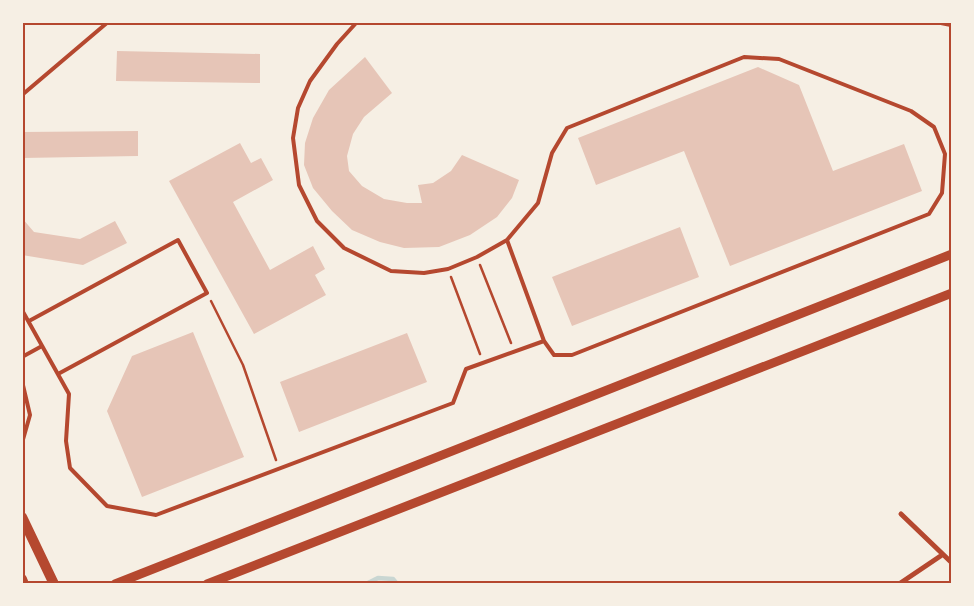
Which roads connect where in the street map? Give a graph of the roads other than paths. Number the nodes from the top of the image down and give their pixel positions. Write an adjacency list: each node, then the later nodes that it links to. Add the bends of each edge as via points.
1 (108, 22): 3 (lane)
2 (357, 22): 4 (lane, via 310,81 298,108 293,138 299,184 317,221 344,248 391,271 424,273 448,268 477,257)
3 (22, 95)
4 (506, 240): 9 (lane); 9 (lane, via 538,203 552,153 566,128 744,57 779,59 911,111 934,127 945,154 942,193 929,214 572,355 554,355)
5 (952, 254): 22 (street)
6 (952, 293): 23 (street)
7 (22, 310): 8 (lane)
8 (29, 321): 10 (lane); 12 (lane, via 178,240 207,293)
9 (544, 341): 12 (lane, via 466,369 453,403 156,515 108,506 70,468 66,441 69,394)
10 (42, 346): 11 (lane); 12 (lane)
11 (22, 356)
12 (58, 374)
13 (22, 381): 14 (lane, via 30,415)
14 (22, 442)
15 (901, 514): 17 (street)
16 (22, 517): 21 (main road)
17 (942, 555): 18 (street); 24 (street)
18 (952, 563)
19 (22, 579): 20 (main road)
20 (24, 584)
21 (54, 584)
22 (116, 584)
23 (207, 584)
24 (899, 584)

